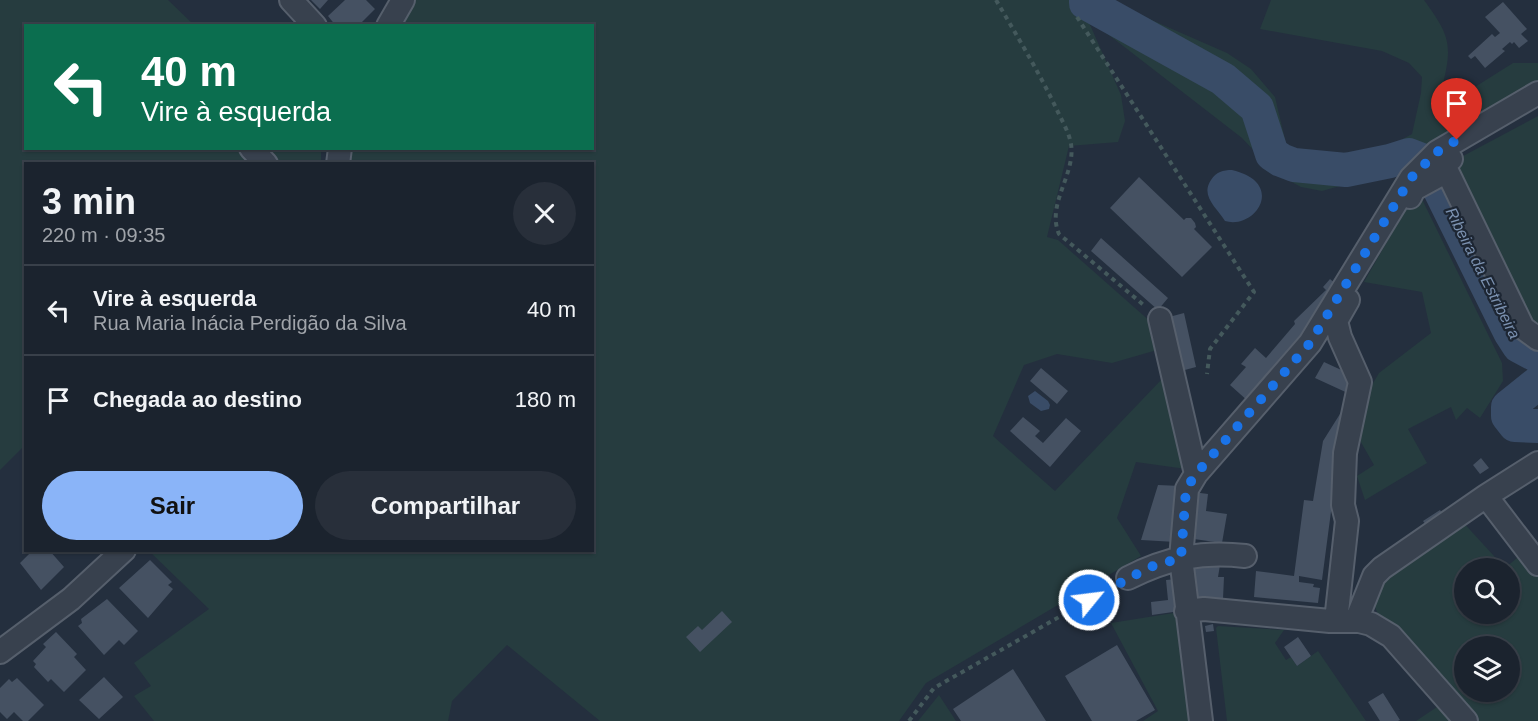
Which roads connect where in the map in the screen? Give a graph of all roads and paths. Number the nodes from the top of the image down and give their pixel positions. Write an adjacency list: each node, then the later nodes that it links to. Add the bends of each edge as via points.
1 (291, 0): 5 (street)
2 (403, 0): 6 (street)
3 (996, 0): 12 (path, via 1046,85 1069,135 1071,157 1055,215 1059,234)
4 (1077, 17): 14 (path, via 1254,292 1210,349)
5 (313, 24)
6 (389, 24)
7 (1538, 93): 16 (street, via 1437,152 1411,178 1310,343)
8 (1538, 111): 11 (street, via 1445,162)
9 (253, 150): 10 (street)
10 (264, 162)
11 (1447, 171): 13 (street, via 1523,328); 24 (street, via 1414,189 1336,321 1360,382 1345,453)
12 (1160, 319): 16 (street)
13 (1538, 339)
14 (1207, 374)
15 (1538, 463): 17 (street)
16 (1196, 474): 20 (street, via 1186,489)
17 (1486, 496): 21 (street); 24 (street, via 1382,568)
18 (122, 552): 25 (street, via 71,599)
19 (1245, 556): 20 (street, via 1221,553)
20 (1181, 558): 22 (street); 23 (street)
21 (1538, 564)
22 (1128, 578): 26 (path, via 952,676 934,688)
23 (1186, 611): 24 (street, via 1204,609); 27 (street)
24 (1346, 621): 28 (street, via 1371,624 1390,636)
25 (0, 652)
26 (909, 721)
27 (1201, 721)
28 (1466, 721)

